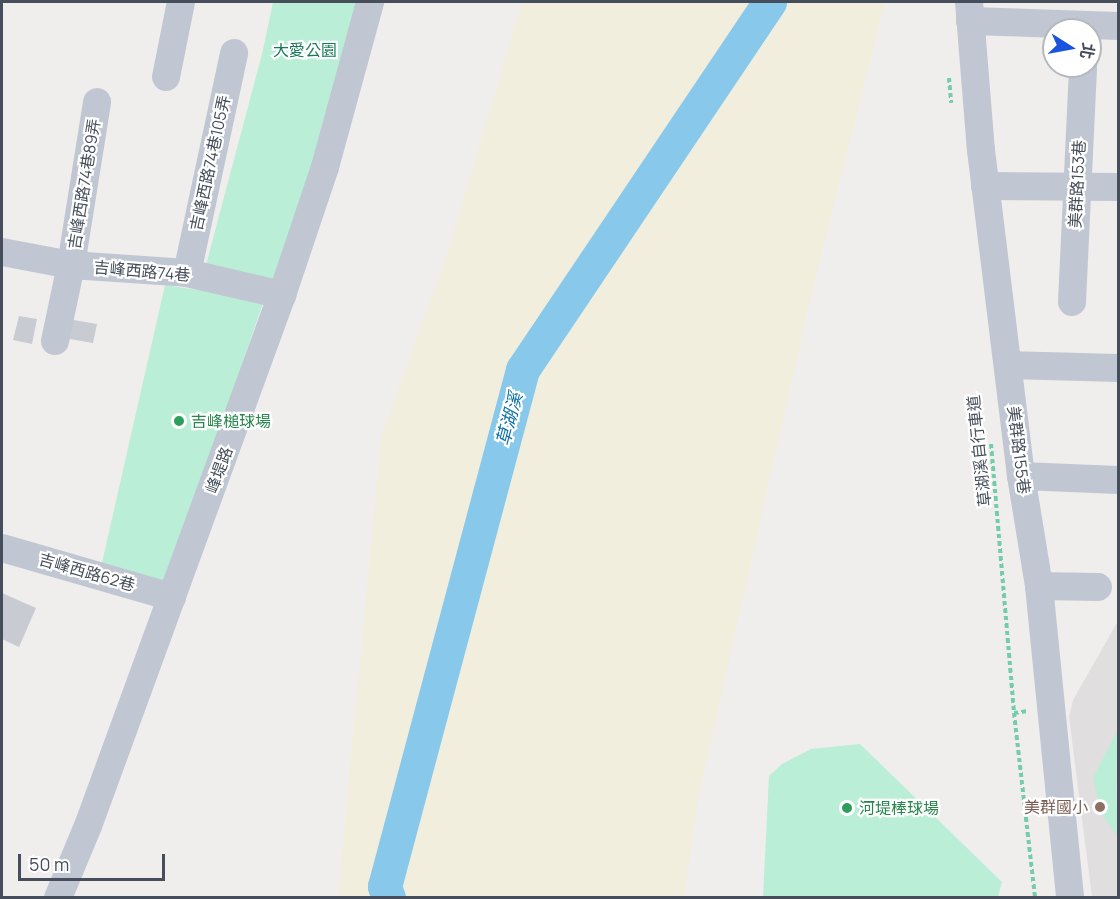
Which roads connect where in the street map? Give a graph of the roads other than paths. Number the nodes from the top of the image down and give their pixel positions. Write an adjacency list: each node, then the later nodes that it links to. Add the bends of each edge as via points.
1 (181, 2): 8 (street)
2 (370, 2): 17 (street, 峰堤路, via 325,166)
3 (969, 11): 4 (street); 11 (street, 美群路155巷)
4 (1070, 18)
5 (1102, 22): 6 (street)
6 (1119, 26)
7 (234, 53): 16 (street, 吉峰西路74巷105弄)
8 (166, 77)
9 (1082, 78): 12 (street, 美群路153巷)
10 (98, 102): 15 (street, 吉峰西路74巷89弄)
11 (985, 186): 12 (street); 20 (street, 美群路155巷)
12 (1077, 186): 13 (street); 18 (street, 美群路153巷)
13 (1119, 187)
14 (2, 252): 15 (street, 吉峰西路74巷)
15 (71, 265): 16 (street, 吉峰西路74巷); 19 (street, 吉峰西路74巷89弄)
16 (187, 273): 17 (street, 吉峰西路74巷)
17 (282, 295): 27 (street, 峰堤路)
18 (1072, 302)
19 (55, 340)
20 (1008, 366): 21 (street); 22 (street, 美群路155巷)
21 (1119, 368)
22 (1022, 476): 23 (street); 25 (street, 美群路155巷)
23 (1119, 480)
24 (2, 548): 27 (street, 吉峰西路62巷)
25 (1038, 586): 26 (street); 29 (street, 美群路155巷)
26 (1098, 587)
27 (172, 597): 28 (street, 峰堤路)
28 (58, 897)
29 (1070, 897)

